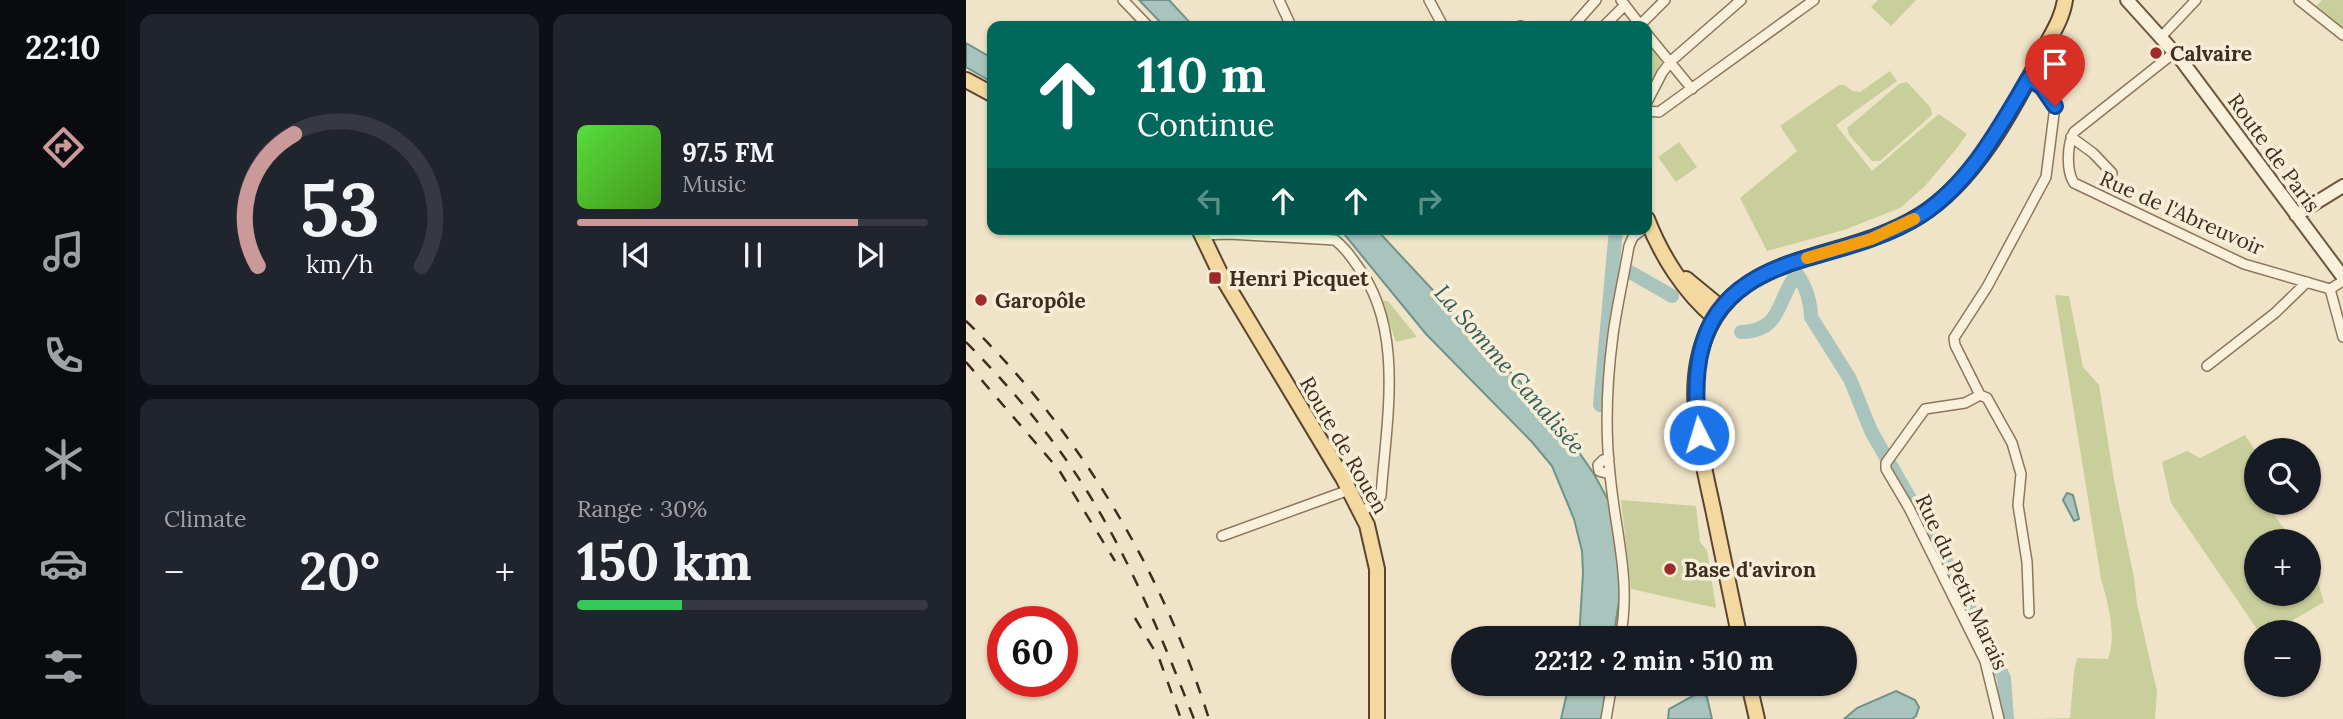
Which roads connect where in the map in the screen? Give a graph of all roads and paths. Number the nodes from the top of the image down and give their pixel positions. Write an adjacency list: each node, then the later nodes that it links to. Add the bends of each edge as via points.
1 (1123, 0): 14 (street)
2 (1279, 0): 15 (street)
3 (1429, 0): 16 (street)
4 (1596, 0): 17 (street)
5 (1665, 0): 20 (street)
6 (1741, 0): 26 (street)
7 (1814, 0): 29 (street)
8 (2059, 0): 24 (main road)
9 (2065, 0): 24 (main road)
10 (2127, 0): 22 (main road, Route de Paris)
11 (2196, 0): 22 (street)
12 (2299, 0): 21 (street)
13 (1623, 3): 18 (street); 19 (street)
14 (1143, 21)
15 (1289, 21)
16 (1440, 21)
17 (1577, 21)
18 (1608, 21)
19 (1636, 21)
20 (1645, 21)
21 (2343, 35)
22 (2161, 37): 25 (main road, Route de Paris)
23 (1652, 40): 26 (street)
24 (2044, 49): 27 (main road)
25 (2175, 52): 33 (street); 36 (main road, Route de Paris)
26 (1671, 61): 29 (street); 31 (street)
27 (2029, 78): 44 (main road, via 1969,171 1942,200 1871,239 1773,269); 50 (street, via 2055,106 2046,177 1954,338)
28 (966, 79): 30 (main road)
29 (1692, 89): 32 (street)
30 (987, 91)
31 (1652, 92)
32 (1652, 111)
33 (2071, 137): 34 (street); 43 (street, Rue de l'Abreuvoir, via 2074,183 2244,264)
34 (2112, 173)
35 (2343, 186): 36 (main road)
36 (2296, 215): 42 (main road, Route de Paris)
37 (1204, 235): 51 (main road, Route de Rouen, via 1210,253)
38 (1265, 235): 52 (street, via 1327,238 1342,245 1372,287 1388,342 1388,393 1381,496)
39 (1635, 235): 55 (street, via 1629,246 1614,326 1608,415 1609,474 1624,566)
40 (1652, 235): 41 (main road)
41 (1675, 271): 46 (main road); 47 (main road, via 1691,295)
42 (2343, 279): 45 (street)
43 (2307, 282): 45 (street, Rue de l'Abreuvoir); 49 (street)
44 (1739, 289): 46 (main road); 47 (main road)
45 (2330, 289): 48 (street)
46 (1701, 290): 47 (main road)
47 (1717, 312): 56 (main road, via 1698,361 1696,411)
48 (2343, 337)
49 (2207, 366)
50 (1980, 395): 54 (street, via 1987,398 2012,443 2021,474 2018,505); 62 (street, Rue du Petit Marais, via 1965,404 1925,410 1886,469 1985,661)
51 (1349, 490): 52 (main road, Route de Rouen); 53 (street)
52 (1361, 512): 59 (main road, Route de Rouen, via 1377,562)
53 (1222, 536)
54 (2029, 613)
55 (1621, 626)
56 (1737, 626)
57 (1610, 696): 60 (street)
58 (1752, 696): 61 (main road)
59 (1377, 719)
60 (1606, 719)
61 (1757, 719)
62 (1999, 719)

